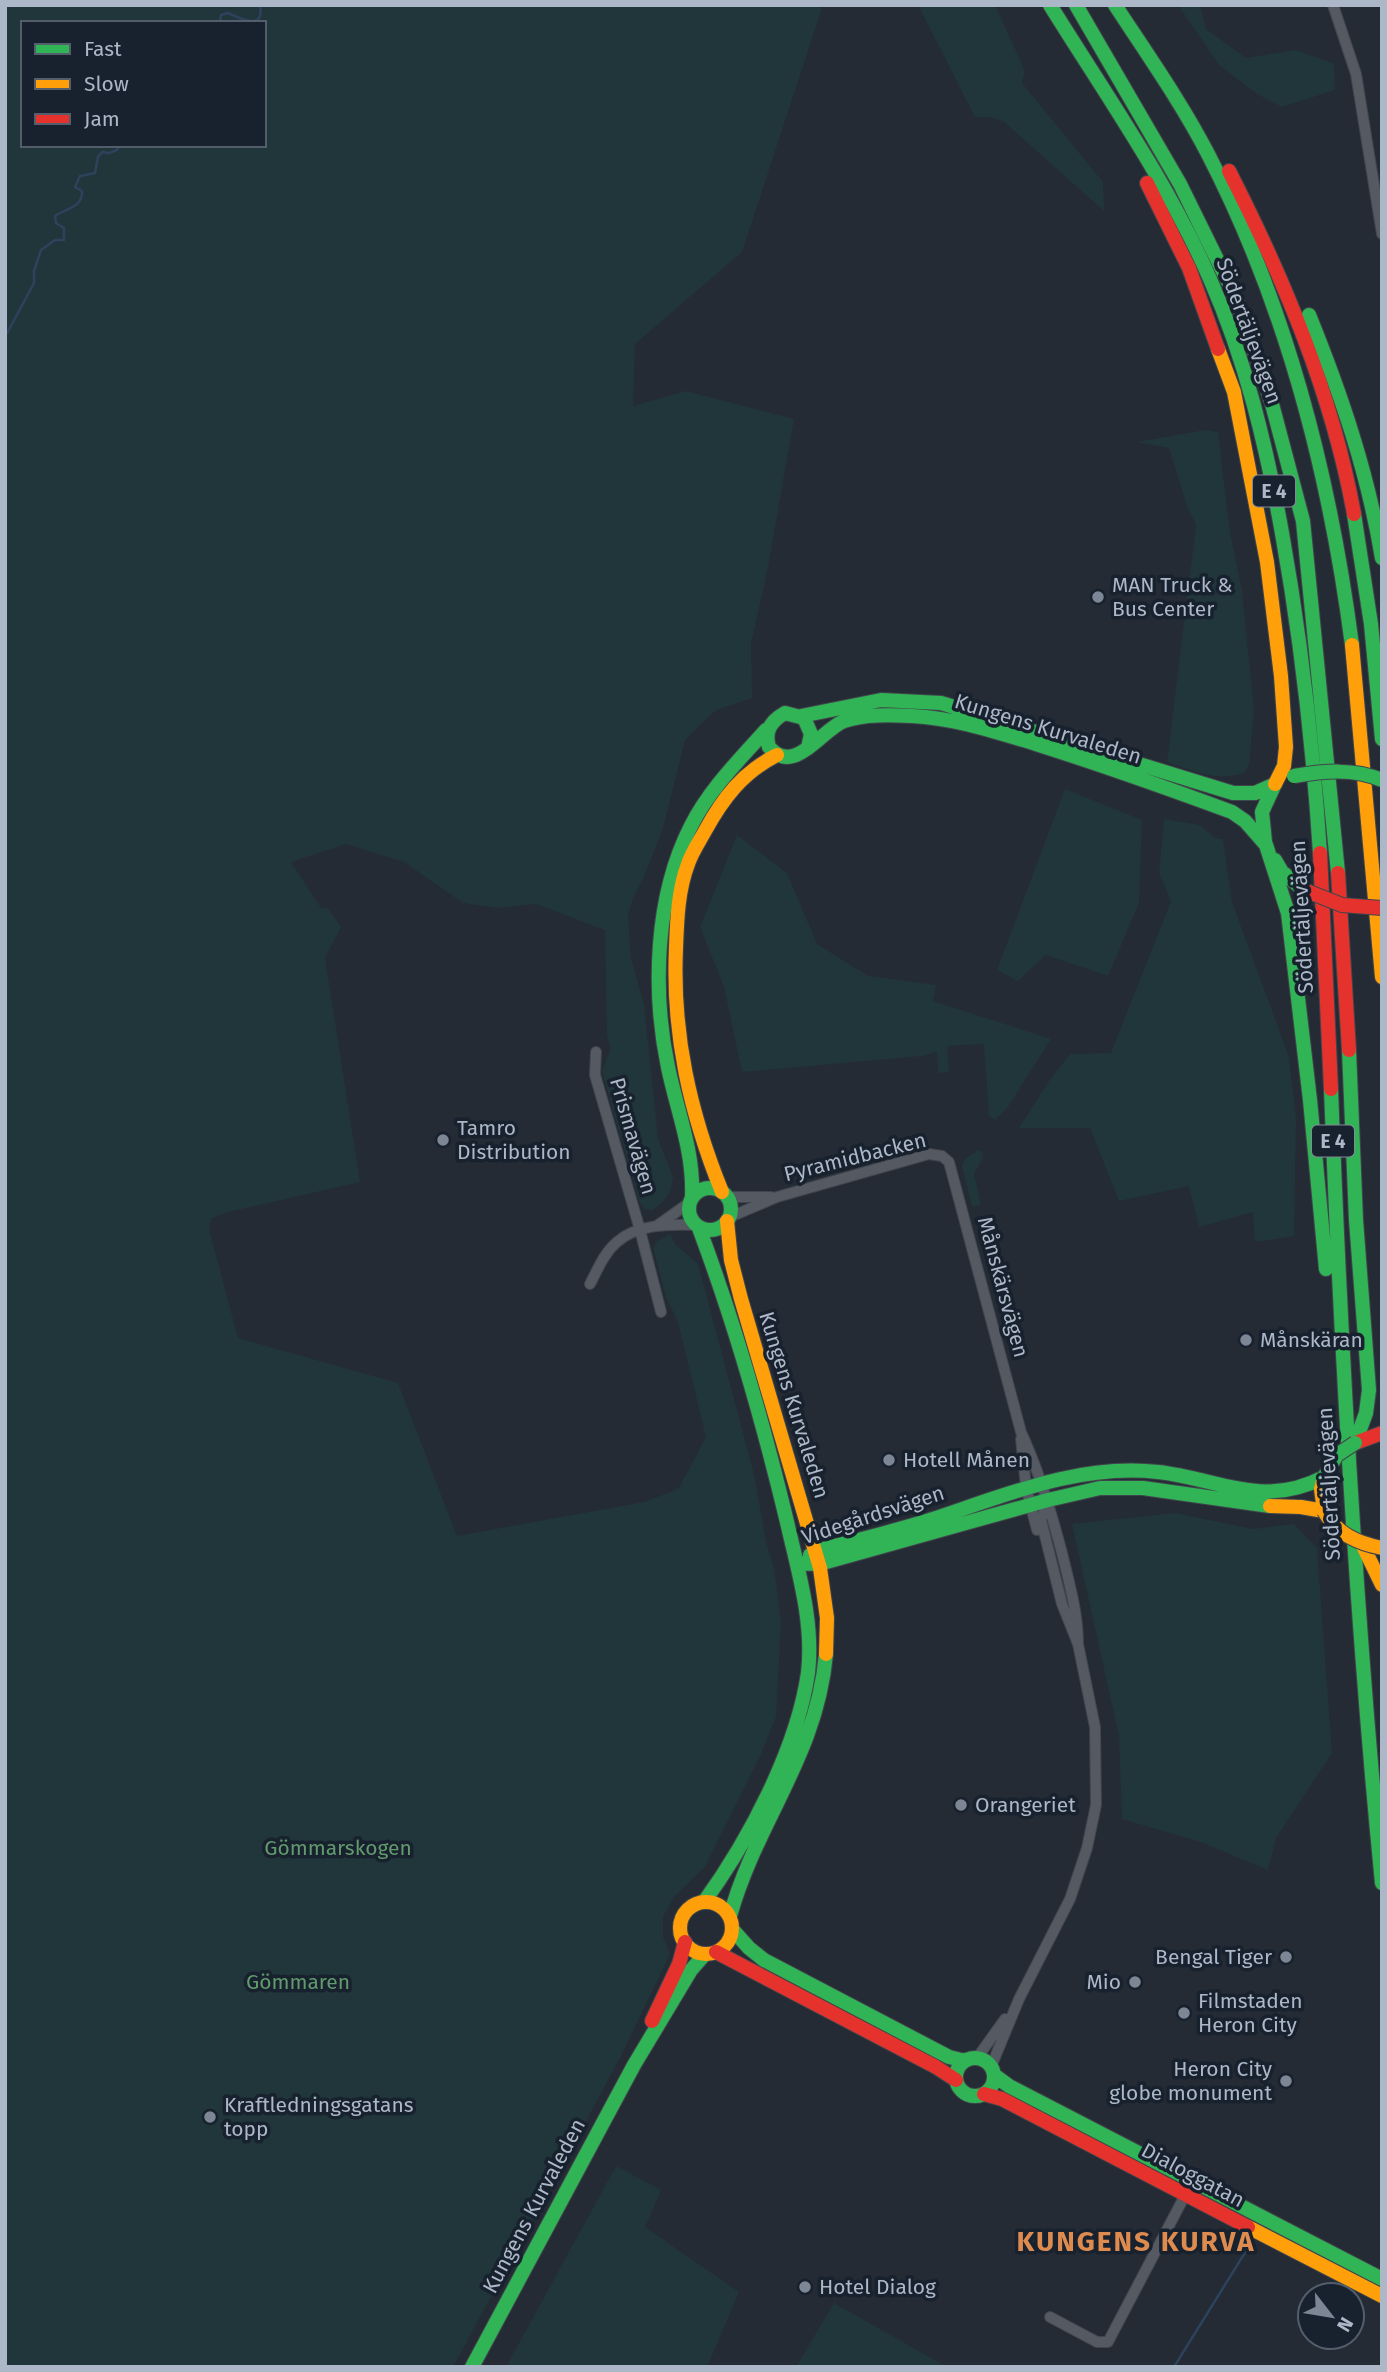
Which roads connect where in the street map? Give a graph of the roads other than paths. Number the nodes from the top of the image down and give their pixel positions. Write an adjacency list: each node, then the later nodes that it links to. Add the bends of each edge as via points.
1 (1050, 5): 6 (main road, Södertäljevägen / E 4)
2 (1076, 5): 34 (main road, via 1180,184 1231,287 1272,404 1303,521 1337,862 1369,1390)
3 (1115, 5): 19 (main road, via 1217,172 1252,254 1301,398 1337,550 1349,625)
4 (1129, 5): 7 (main road)
5 (1334, 5): 8 (street, via 1356,74)
6 (1066, 31): 16 (main road, via 1189,268 1234,392 1267,562 1281,676 1286,747); 31 (main road, Södertäljevägen / E 4, via 1143,149 1189,232 1231,330 1263,432 1293,586 1313,757)
7 (1254, 219): 9 (main road, via 1301,298 1336,379 1363,463); 12 (main road, via 1307,345 1341,456 1369,601)
8 (1382, 234)
9 (1382, 558)
10 (801, 716): 11 (main road, via 793,712 777,716); 13 (main road, via 812,734); 16 (main road, Kungens Kurvaleden, via 883,700 941,703 1233,793 1255,793)
11 (766, 730): 14 (main road); 24 (main road, via 727,772 690,828 666,897 662,1008 667,1064 694,1173)
12 (1382, 739)
13 (808, 748): 14 (main road, via 796,757); 17 (main road, Kungens Kurvaleden, via 827,730 860,717 935,716 965,722 1232,812)
14 (776, 755): 22 (main road, via 735,783 689,863 679,900 675,1012 682,1065 706,1157)
15 (1382, 780): 16 (main road, Kungens Kurvaleden, bridge, via 1360,773 1321,771)
16 (1275, 785): 17 (main road, via 1260,817)
17 (1266, 845): 18 (main road, bridge, via 1282,872 1304,890 1327,902); 31 (main road, via 1288,913 1334,1359)
18 (1382, 908)
19 (1382, 977)
20 (596, 1052): 28 (street, Prismavägen, via 595,1075)
21 (942, 1156): 23 (street, Pyramidbacken, via 929,1154); 32 (street, Månskärsvägen, via 951,1167)
22 (725, 1194): 23 (street, Pyramidbacken); 24 (main road, via 702,1189); 25 (main road, via 732,1210)
23 (777, 1197): 25 (street, Pyramidbacken)
24 (691, 1200): 26 (street, Prismavägen); 27 (main road, via 690,1216)
25 (729, 1219): 27 (main road, via 716,1230); 43 (main road, Kungens Kurvaleden, via 729,1255)
26 (658, 1225): 27 (street, Prismavägen); 28 (street, Prismavägen)
27 (697, 1226): 44 (main road, Kungens Kurvaleden, via 750,1380)
28 (640, 1230): 29 (street, Prismavägen, via 618,1241); 30 (street, Prismavägen)
29 (590, 1283)
30 (661, 1312)
31 (1347, 1419): 47 (main road, Södertäljevägen / E 4, via 1355,1577)
32 (1021, 1432): 36 (street, Månskärsvägen); 37 (street, Månskärsvägen)
33 (1382, 1433): 34 (main road)
34 (1355, 1443): 35 (main road, bridge, via 1337,1455)
35 (1320, 1479): 36 (main road, Videgårdsvägen, via 1303,1488 1274,1493 1133,1471); 40 (main road)
36 (1042, 1483): 37 (main road, Videgårdsvägen); 38 (street, Månskärsvägen)
37 (1026, 1487): 39 (street, Månskärsvägen); 43 (main road, Videgårdsvägen)
38 (1048, 1500): 39 (main road, Videgårdsvägen); 40 (main road, Videgårdsvägen, via 1100,1489 1143,1488); 46 (street, Månskärsvägen, via 1075,1605)
39 (1030, 1505): 43 (main road, Videgårdsvägen); 46 (street, Månskärsvägen, via 1057,1604)
40 (1321, 1511): 41 (main road, bridge, via 1332,1525)
41 (1362, 1544): 42 (main road, bridge); 45 (main road)
42 (1382, 1548)
43 (817, 1558): 44 (main road, Videgårdsvägen); 49 (main road, Kungens Kurvaleden, via 827,1605 819,1702 802,1753 748,1858 736,1889)
44 (797, 1563): 48 (main road, Kungens Kurvaleden, via 806,1604 808,1650 795,1730 730,1866)
45 (1382, 1585)
46 (1078, 1644): 52 (street, Månskärsvägen, via 1095,1727 1096,1805 1070,1899)
47 (1382, 1882)
48 (704, 1902): 49 (main road, via 719,1905); 50 (main road, via 683,1917)
49 (731, 1923): 51 (main road, via 727,1943); 53 (main road, via 764,1960 949,2057)
50 (685, 1942): 51 (main road); 54 (main road, Kungens Kurvaleden)
51 (710, 1953): 54 (main road, Kungens Kurvaleden, via 691,1970); 56 (main road)
52 (1019, 2000): 53 (street, Månskärsvägen); 55 (street, Månskärsvägen)
53 (971, 2060): 55 (main road, via 983,2060); 56 (main road)
54 (634, 2065): 62 (main road, Kungens Kurvaleden)
55 (993, 2071): 57 (main road, via 993,2084); 58 (main road, Dialoggatan, via 1009,2086)
56 (956, 2080): 57 (main road, via 965,2094)
57 (984, 2094): 58 (main road, Dialoggatan)
58 (1189, 2188): 59 (main road, Dialoggatan); 60 (main road, Dialoggatan); 61 (street, via 1108,2342 1097,2342)
59 (1382, 2278)
60 (1382, 2296)
61 (1050, 2318)
62 (472, 2367)

